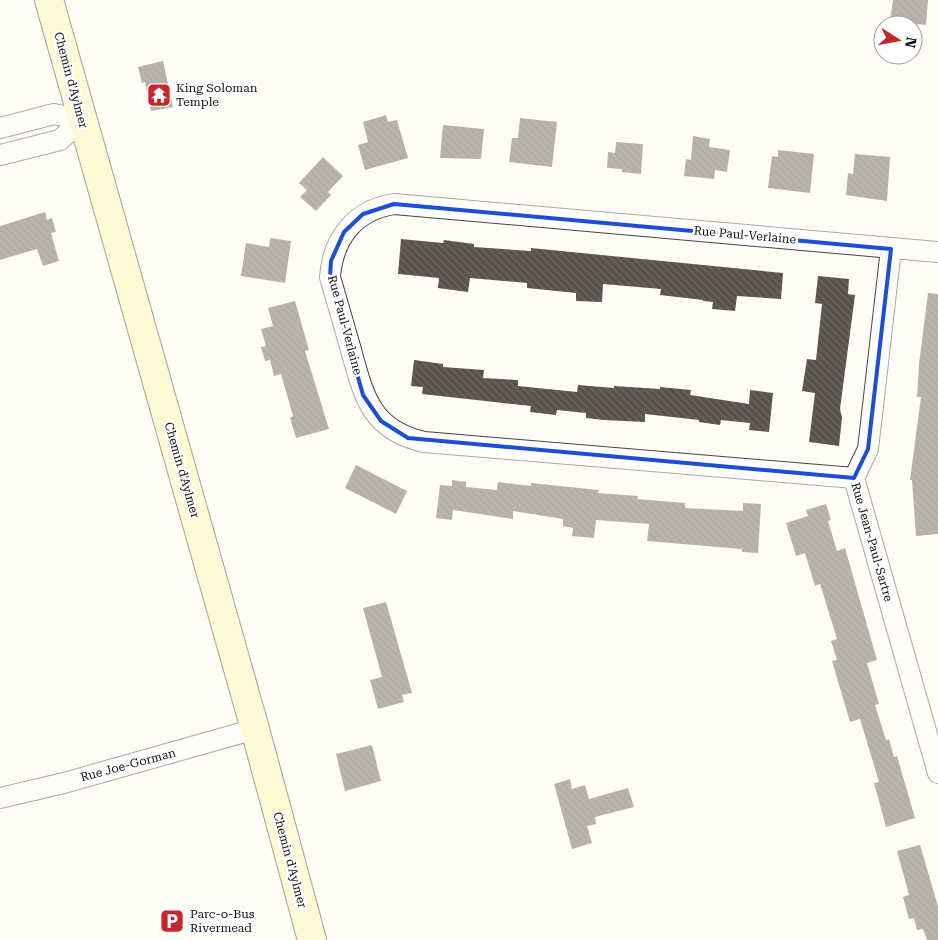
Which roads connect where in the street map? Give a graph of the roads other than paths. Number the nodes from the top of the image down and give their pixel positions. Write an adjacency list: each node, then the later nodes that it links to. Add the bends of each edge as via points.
1 (49, 0): 2 (main road, Chemin d'Aylmer)
2 (82, 120): 3 (street, via 54,114); 4 (street, via 60,140); 8 (main road, Chemin d'Aylmer)
3 (0, 128)
4 (0, 155)
5 (891, 248): 6 (street, Rue Paul-Verlaine); 7 (street, Rue Jean-Paul-Sartre, via 868,449); 7 (street, Rue Paul-Verlaine, via 394,204 378,206 353,223 344,232 331,261 330,277 363,395 381,422 408,438 424,442)
6 (938, 252)
7 (854, 478): 9 (street, Rue Jean-Paul-Sartre)
8 (256, 729): 10 (street, Rue Joe-Gorman); 11 (main road, Chemin d'Aylmer)
9 (938, 773)
10 (0, 798)
11 (312, 940)

